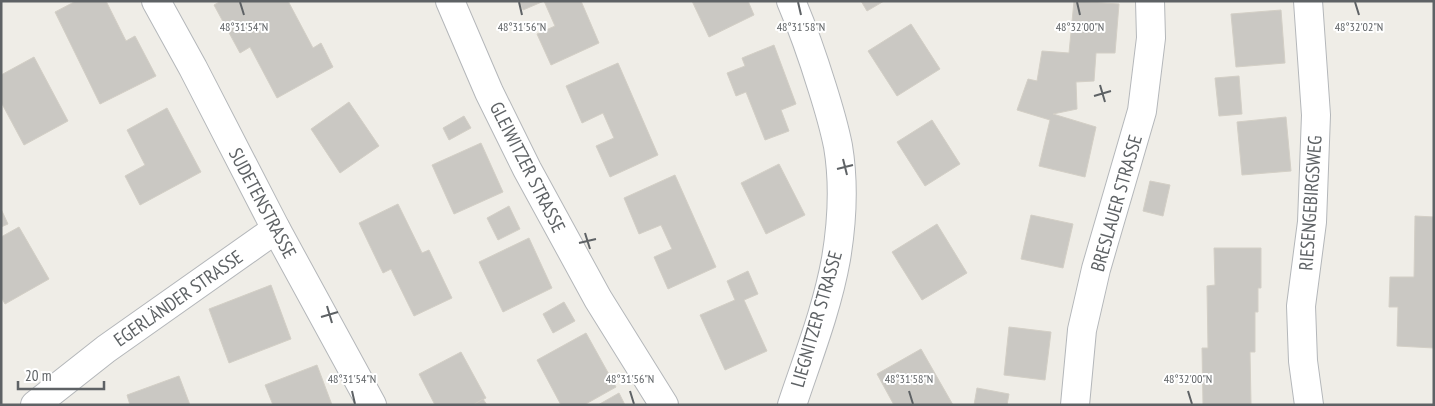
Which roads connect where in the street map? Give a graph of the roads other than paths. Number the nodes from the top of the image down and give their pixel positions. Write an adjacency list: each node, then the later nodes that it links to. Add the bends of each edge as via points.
1 (156, 1): 6 (street, SUDETENSTRASSE)
2 (450, 1): 9 (street, GLEIWITZER STRASSE, via 489,92 528,169 598,299)
3 (791, 1): 10 (street, LIEGNITZER STRASSE, via 831,116 841,174 832,279)
4 (1150, 1): 11 (street, BRESLAUER STRASSE, via 1151,38 1142,111 1096,269 1082,330)
5 (1308, 1): 12 (street, RIESENGEBIRGSWEG, via 1316,115 1312,222 1301,306)
6 (276, 229): 7 (street, EGERLÄNDER STRASSE, via 106,349); 8 (street, SUDETENSTRASSE)
7 (35, 405)
8 (372, 405)
9 (664, 405)
10 (792, 405)
11 (1075, 405)
12 (1309, 405)

